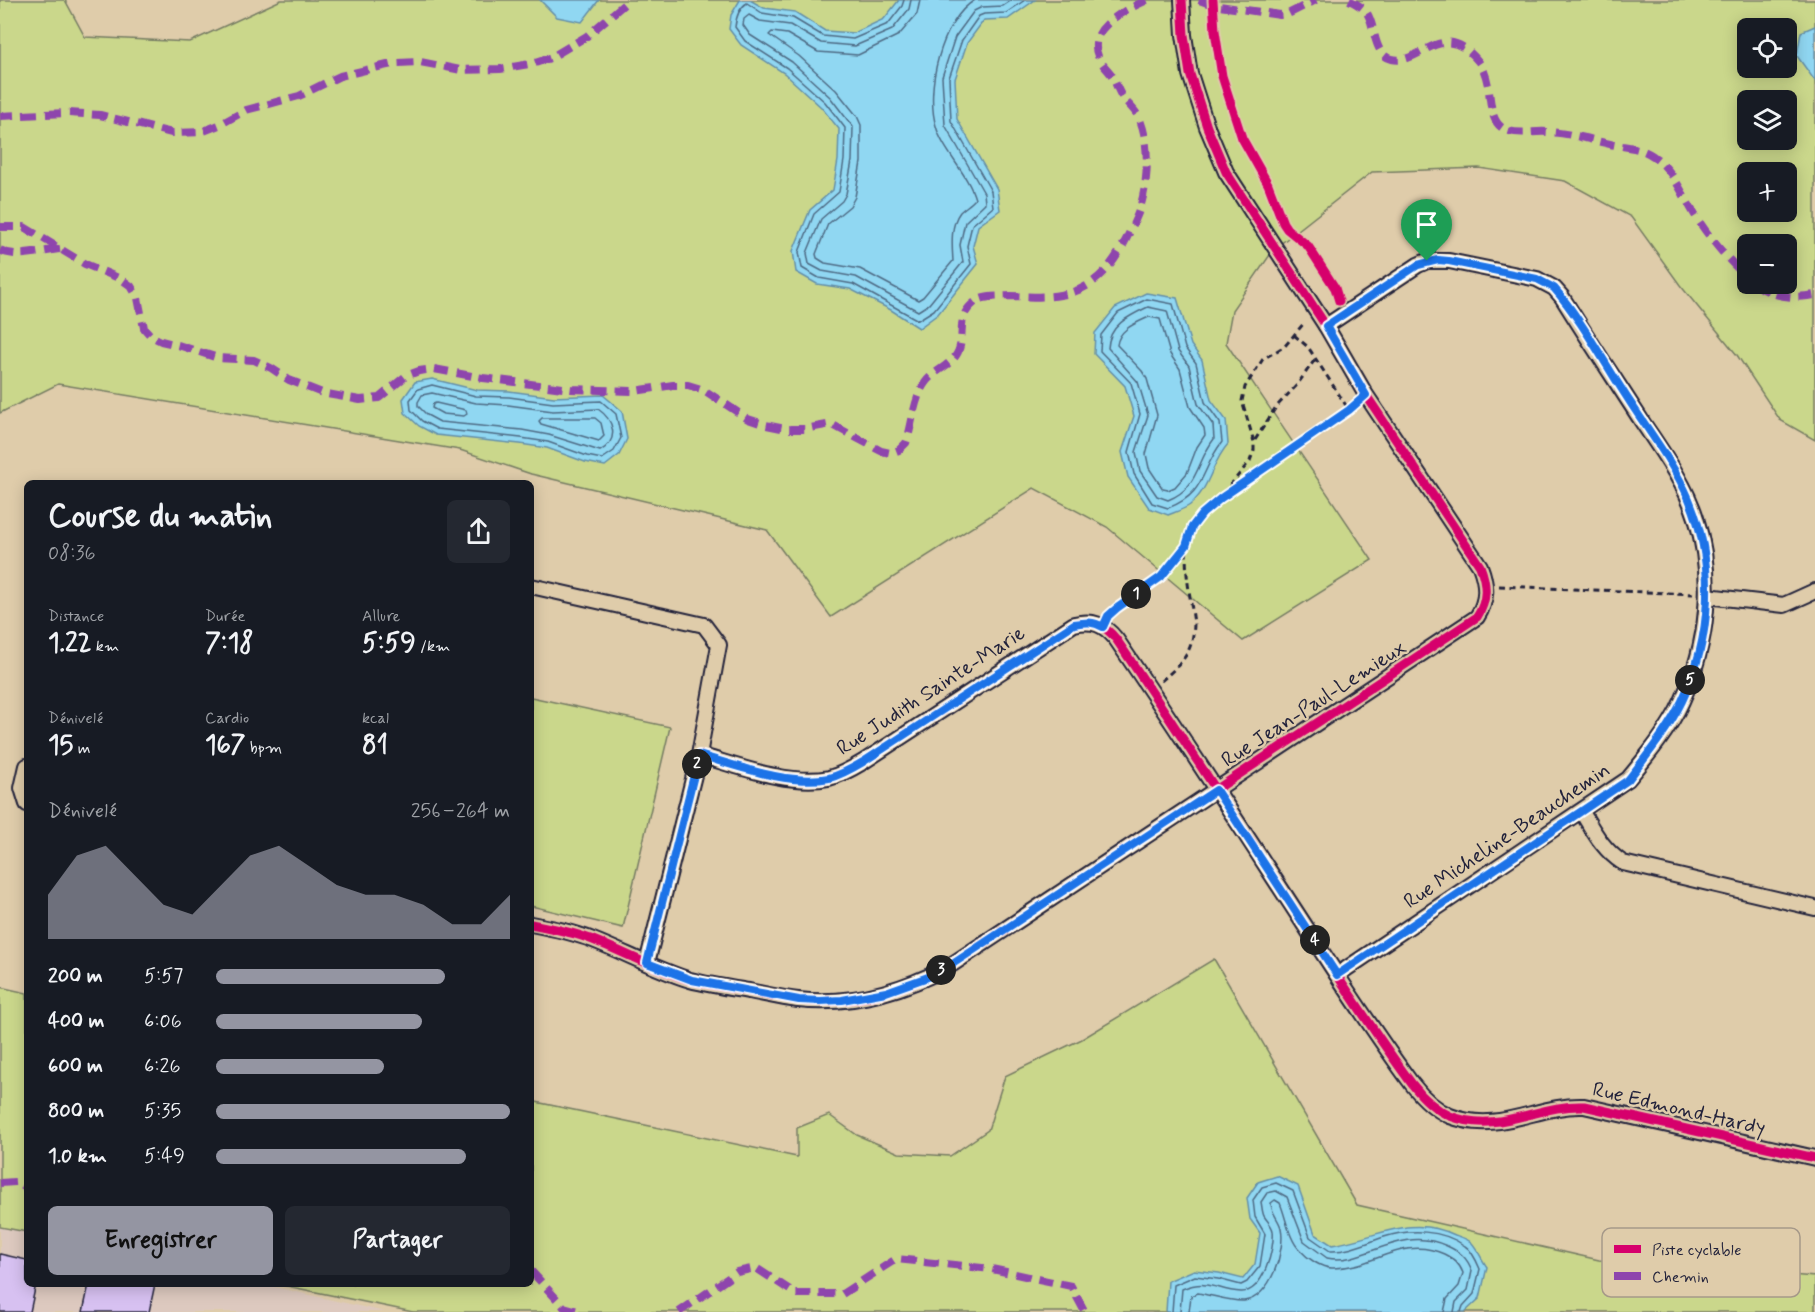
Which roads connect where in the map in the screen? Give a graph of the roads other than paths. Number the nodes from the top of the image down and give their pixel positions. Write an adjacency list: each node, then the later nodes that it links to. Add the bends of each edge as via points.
1 (1182, 0): 2 (street, via 1190,74 1216,150 1242,198)
2 (1326, 326): 5 (street, Rue Micheline-Beauchemin, via 1427,261 1449,261 1546,282 1562,297 1678,477 1696,519 1706,567); 9 (street, Rue Jean-Paul-Lemieux, via 1366,395 1480,566 1486,590 1482,609 1467,626)
3 (534, 587): 7 (street, via 705,625 719,645)
4 (1815, 591): 5 (street, via 1784,605)
5 (1707, 596): 11 (street, Rue Micheline-Beauchemin, via 1703,638 1682,701 1628,780)
6 (1074, 624): 7 (street, Rue Judith Sainte-Marie, via 863,762 830,778 792,778); 9 (street, Rue Edmond-Hardy, via 1096,623 1116,639)
7 (699, 755): 14 (street)
8 (24, 779): 10 (street)
9 (1216, 790): 14 (street, Rue Jean-Paul-Lemieux, via 948,967 886,992 842,1000 799,1000 692,980); 15 (street, Rue Edmond-Hardy)
10 (24, 794)
11 (1582, 812): 12 (street, via 1602,846 1623,862); 15 (street, Rue Micheline-Beauchemin)
12 (1815, 908)
13 (534, 925): 14 (street, Rue Jean-Paul-Lemieux, via 591,939)
14 (647, 963)
15 (1337, 975): 16 (street, Rue Edmond-Hardy, via 1414,1086 1437,1109 1452,1116 1495,1122 1553,1108 1584,1106)
16 (1815, 1158)

